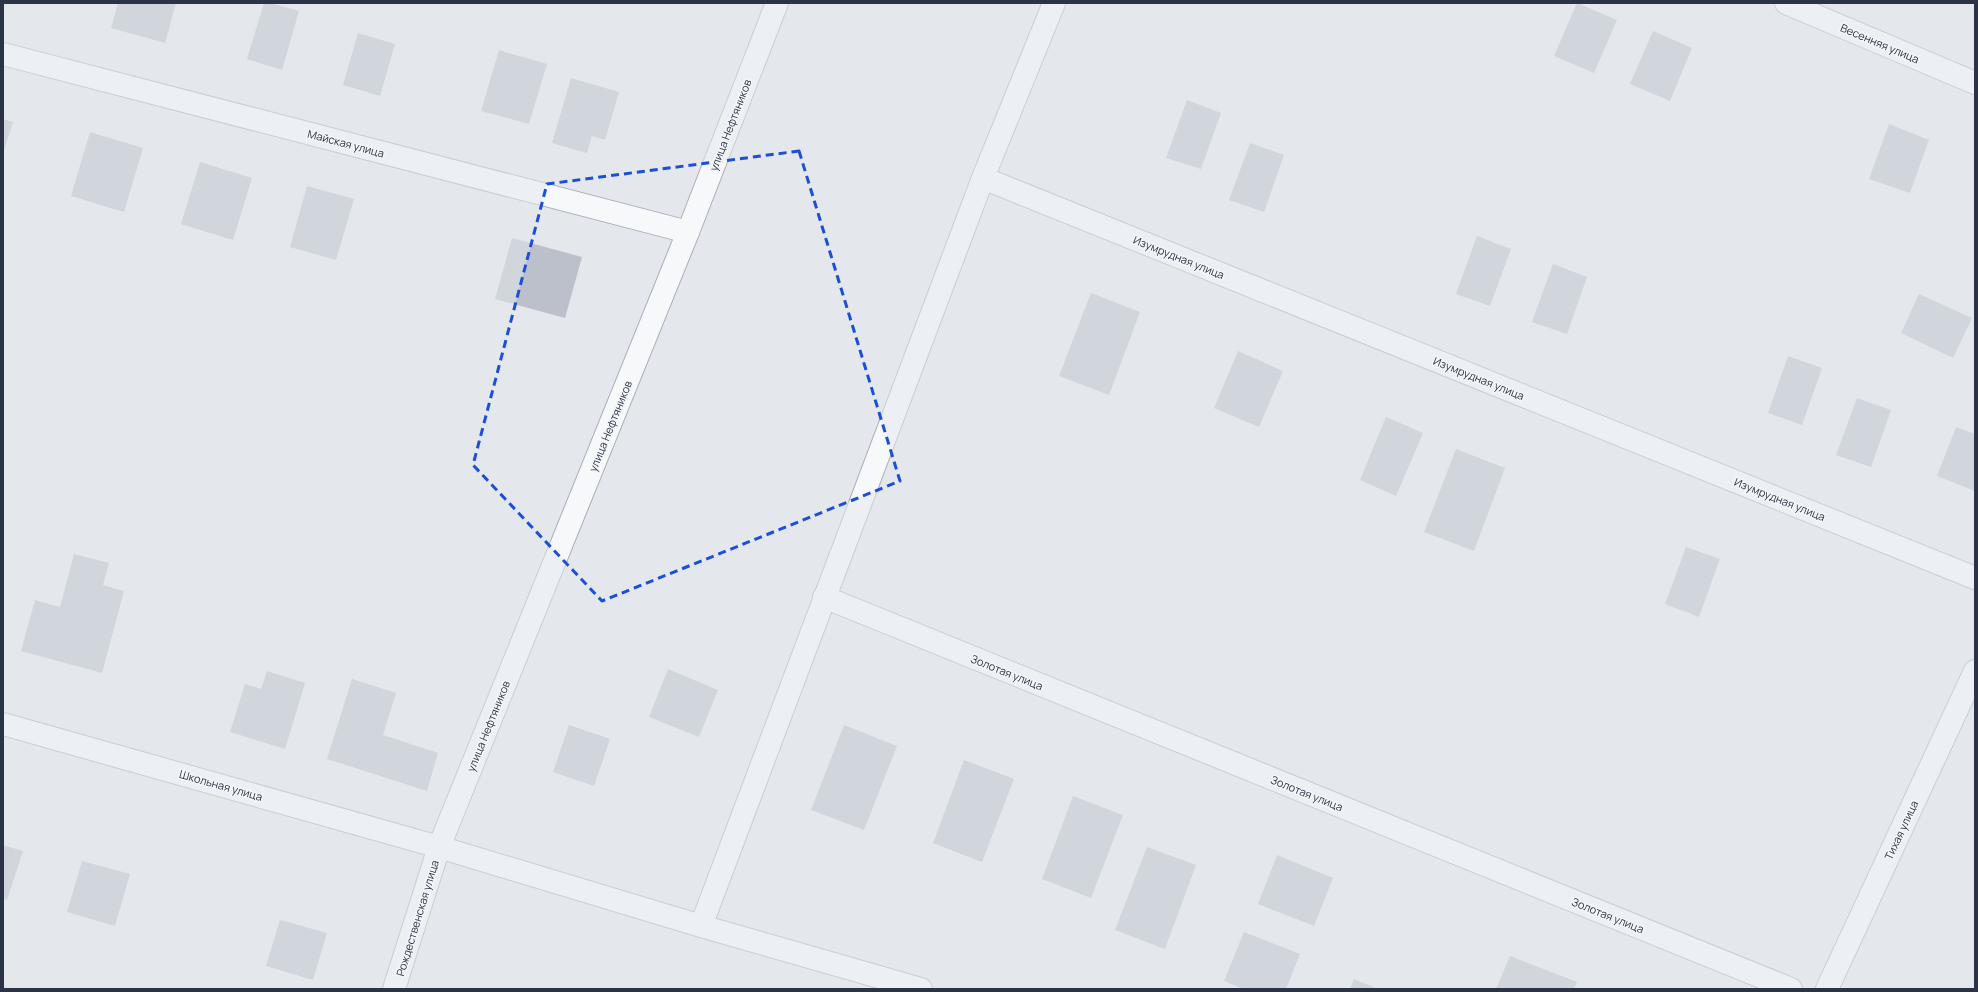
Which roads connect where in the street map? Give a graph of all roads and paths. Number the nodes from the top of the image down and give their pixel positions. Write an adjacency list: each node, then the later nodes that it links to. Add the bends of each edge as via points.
1 (777, 3): 7 (street, улица Нефтяников)
2 (1054, 3): 6 (street)
3 (1786, 3): 5 (street, Весенняя улица)
4 (3, 54): 7 (street, Майская улица)
5 (1975, 83)
6 (983, 178): 8 (street, Изумрудная улица); 9 (street)
7 (688, 232): 12 (street, улица Нефтяников)
8 (1975, 578)
9 (824, 597): 13 (street); 16 (street, Золотая улица)
10 (1975, 671): 17 (street, Тихая улица)
11 (3, 724): 12 (street, Школьная улица)
12 (439, 847): 13 (street, Школьная улица); 14 (street, Рождественская улица)
13 (701, 926): 15 (street, Школьная улица)
14 (394, 989)
15 (921, 989)
16 (1791, 989)
17 (1827, 989)

